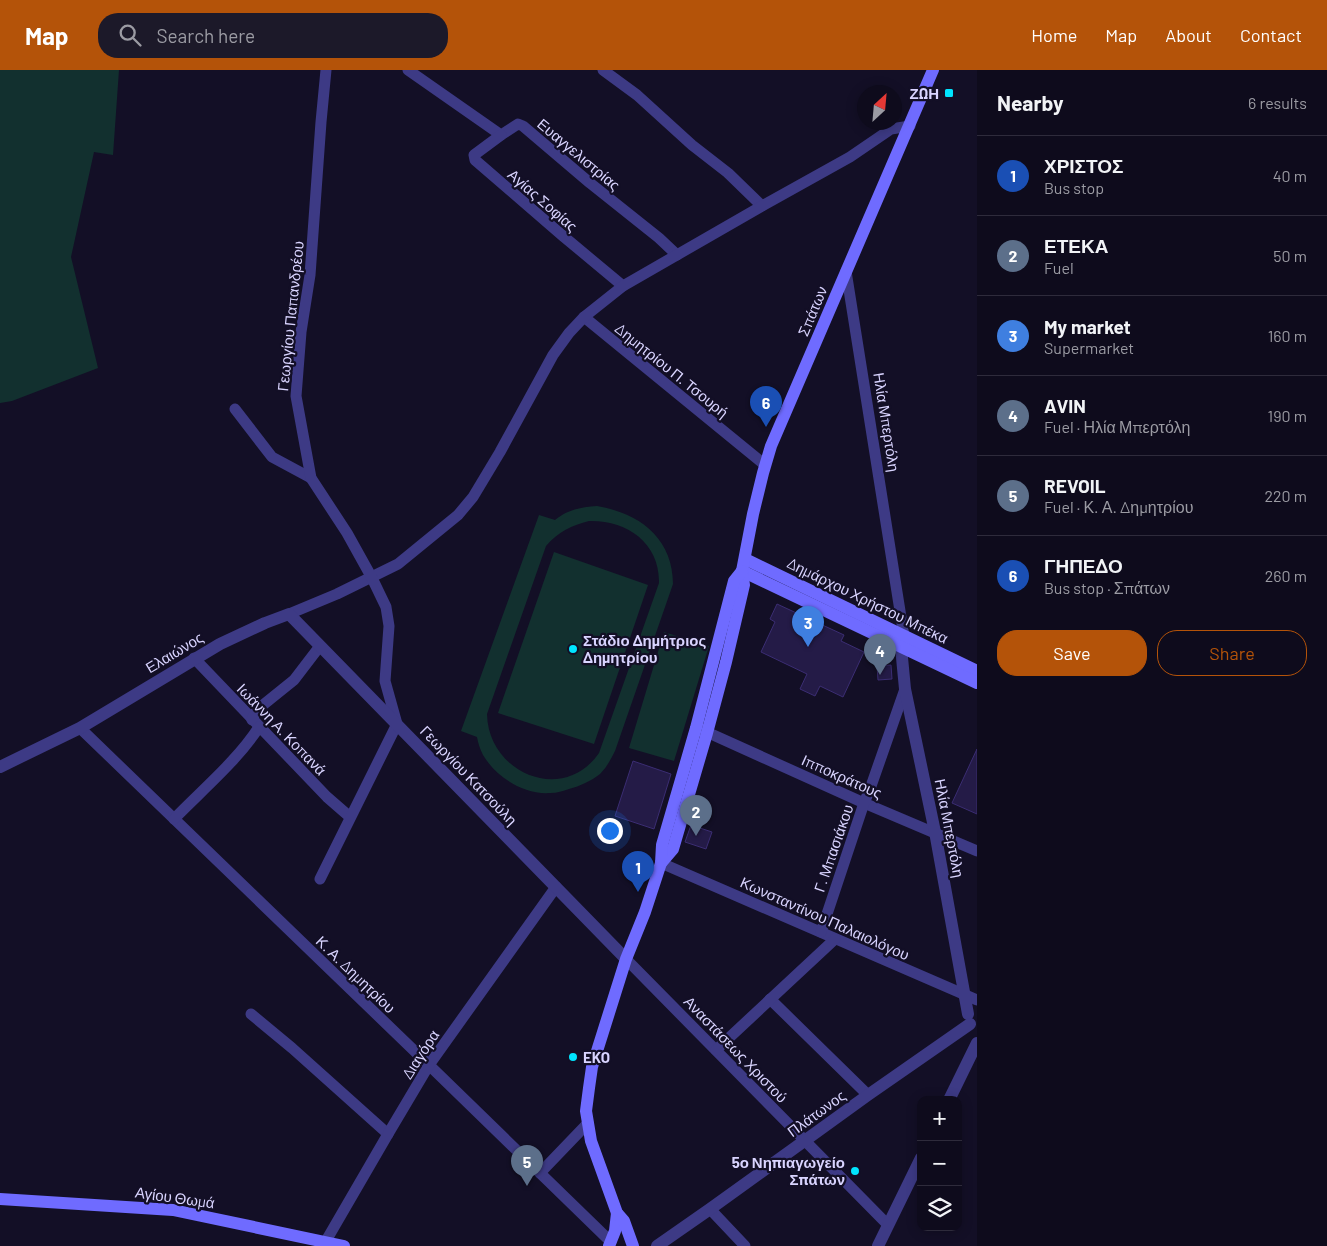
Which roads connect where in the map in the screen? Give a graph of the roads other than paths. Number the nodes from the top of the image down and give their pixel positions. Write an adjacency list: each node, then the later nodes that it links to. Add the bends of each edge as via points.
1 (326, 70): 14 (street, Γεωργίου Παπανδρέου, via 310,275 296,396)
2 (408, 70): 6 (street)
3 (603, 70): 7 (street, via 728,173)
4 (933, 70): 5 (main road, Σπάτων)
5 (910, 126): 7 (street, Ελαιώνος, via 891,129 850,157); 9 (main road, Σπάτων)
6 (501, 135): 8 (street, Ευαγγελιστρίας, via 518,124 523,126); 10 (street, Αγίας Σοφίας, via 474,155 475,160)
7 (762, 206): 8 (street, Ελαιώνος)
8 (678, 255): 10 (street, Ελαιώνος)
9 (846, 271): 13 (main road, Σπάτων); 18 (street, Ηλία Μπερτόλη)
10 (623, 286): 11 (street, Ελαιώνος)
11 (584, 317): 13 (street, Δημητρίου Π. Τσουρή); 16 (street, Ελαιώνος, via 553,355 473,497 447,524 398,564)
12 (235, 409): 14 (street, via 272,457)
13 (765, 465): 15 (main road, Σπάτων)
14 (311, 478): 16 (street, Γεωργίου Παπανδρέου)
15 (743, 565): 18 (main road, Δημάρχου Χρήστου Μπέκα); 27 (main road, Σπάτων, via 744,585)
16 (372, 578): 17 (street, Ελαιώνος); 25 (street, Γεωργίου Παπανδρέου, via 386,607 389,626 385,680)
17 (289, 614): 19 (street, Γεωργίου Κατσούλη); 20 (street, Ελαιώνος)
18 (902, 642): 21 (main road, Δημάρχου Χρήστου Μπέκα); 22 (main road, Δημάρχου Χρήστου Μπέκα); 23 (street, Ηλία Μπερτόλη)
19 (320, 646): 24 (street, via 294,680 258,709); 25 (street, Γεωργίου Κατσούλη)
20 (194, 658): 24 (street, Ιωάννη Α. Κοπανά); 26 (street, Ελαιώνος)
21 (977, 671)
22 (977, 683)
23 (904, 689): 29 (street, Γ. Μπασιάκου); 32 (street, Ηλία Μπερτόλη)
24 (256, 723): 30 (street, Ιωάννη Α. Κοπανά); 31 (street, via 251,739)
25 (397, 724): 30 (street); 36 (street, Γεωργίου Κατσούλη)
26 (80, 728): 28 (street, Ελαιώνος); 31 (street, Κ. Α. Δημητρίου)
27 (702, 730): 29 (street, Ιπποκράτους); 34 (main road, Σπάτων, via 673,849)
28 (0, 767)
29 (864, 803): 32 (street, Ιπποκράτους); 37 (street, Γ. Μπασιάκου)
30 (350, 818): 35 (street)
31 (174, 819): 47 (street, Κ. Α. Δημητρίου)
32 (935, 832): 33 (street, Ιπποκράτους); 40 (street, Ηλία Μπερτόλη)
33 (977, 851)
34 (661, 863): 37 (street, Κωνσταντίνου Παλαιολόγου); 39 (main road, Σπάτων)
35 (320, 879)
36 (556, 887): 39 (street, Γεωργίου Κατσούλη); 47 (street, Διαγόρα)
37 (821, 932): 38 (street, Κωνσταντίνου Παλαιολόγου)
38 (835, 939): 40 (street, Κωνσταντίνου Παλαιολόγου); 41 (street)
39 (626, 958): 46 (street, Αναστάσεως Χριστού); 50 (main road, Σπάτων, via 592,1066 586,1111)
40 (964, 994): 42 (street, Κωνσταντίνου Παλαιολόγου); 44 (street, Ηλία Μπερτόλη)
41 (770, 999): 46 (street); 48 (street)
42 (977, 1001): 44 (street, Πλάτωνος, via 970,1007)
43 (251, 1014): 51 (street)
44 (972, 1022): 48 (street, Πλάτωνος)
45 (977, 1043): 49 (street)
46 (716, 1050): 52 (street, Αναστάσεως Χριστού)
47 (430, 1065): 51 (street, Διαγόρα); 54 (street, Κ. Α. Δημητρίου)
48 (868, 1095): 52 (street, Πλάτωνος)
49 (951, 1096)
50 (588, 1123): 54 (street); 57 (main road, Σπάτων)
51 (388, 1134): 59 (street, Διαγόρα)
52 (805, 1141): 56 (street, Πλάτωνος); 58 (street, Αναστάσεως Χριστού)
53 (917, 1166): 58 (street)
54 (540, 1173): 60 (street, Κ. Α. Δημητρίου)
55 (0, 1199): 59 (main road, Αγίου Θωμά, via 173,1210)
56 (710, 1209): 63 (street, Πλάτωνος); 64 (street)
57 (616, 1218): 60 (main road); 61 (main road, Σπάτων, via 624,1221)
58 (888, 1225): 65 (street)
59 (325, 1244): 62 (main road, Αγίου Θωμά)
60 (610, 1244)
61 (630, 1245)
62 (344, 1246)
63 (657, 1246)
64 (746, 1246)
65 (878, 1246)

